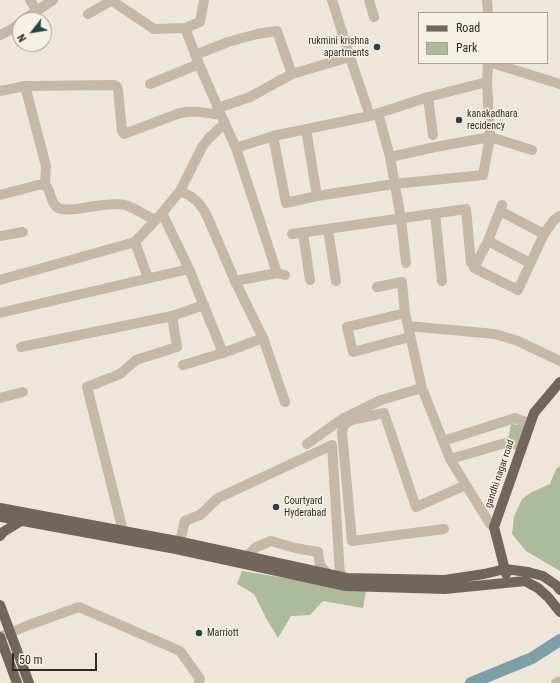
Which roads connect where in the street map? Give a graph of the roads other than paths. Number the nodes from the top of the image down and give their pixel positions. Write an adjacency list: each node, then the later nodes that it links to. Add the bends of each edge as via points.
1 (30, 0): 8 (street)
2 (53, 0): 8 (street)
3 (111, 0): 10 (street); 12 (street, via 154,29)
4 (204, 0): 12 (street, via 200,22)
5 (332, 0): 15 (street)
6 (369, 0): 11 (street)
7 (487, 0): 9 (street)
8 (37, 11)
9 (488, 12)
10 (88, 14)
11 (374, 17)
12 (185, 28): 16 (street)
13 (12, 29): 14 (street)
14 (0, 35)
15 (350, 57): 19 (street); 26 (street)
16 (197, 59): 19 (street, via 228,42 277,31); 21 (street); 27 (street)
17 (488, 64): 20 (street)
18 (495, 64): 22 (street)
19 (292, 74): 27 (street)
20 (487, 82): 25 (street); 31 (street)
21 (150, 84)
22 (560, 84)
23 (25, 86): 24 (street); 27 (street, via 114,85 118,90 124,134 180,113); 36 (street, via 46,166)
24 (0, 91)
25 (428, 97): 26 (street); 29 (street)
26 (374, 114): 28 (street); 34 (street)
27 (221, 115): 32 (street); 37 (street)
28 (306, 129): 30 (street); 39 (street)
29 (433, 135)
30 (273, 136): 32 (street); 39 (street, via 286,203)
31 (490, 137): 33 (street); 34 (street); 35 (street, via 483,175)
32 (236, 148): 59 (street, via 281,274)
33 (532, 150)
34 (390, 157): 35 (street)
35 (394, 184): 39 (street); 43 (street)
36 (45, 185): 38 (street); 42 (street, via 54,205 59,209 114,204)
37 (180, 191): 42 (street); 59 (street, via 194,198 203,208)
38 (0, 195)
39 (317, 196)
40 (435, 213): 43 (street); 53 (street, via 466,209); 61 (street)
41 (560, 216): 48 (street)
42 (159, 217): 50 (street); 55 (street)
43 (401, 219): 44 (street); 52 (street)
44 (328, 229): 46 (street); 60 (street)
45 (22, 232): 49 (street)
46 (303, 233): 47 (street); 58 (street)
47 (292, 234)
48 (544, 234): 51 (street, via 501,208); 54 (street)
49 (0, 236)
50 (134, 242): 56 (street); 57 (street)
51 (488, 242): 54 (street); 54 (street, via 474,268 518,290)
52 (406, 263)
53 (471, 263)
54 (530, 263)
55 (189, 269): 56 (street); 63 (street)
56 (148, 278): 64 (street)
57 (0, 280)
58 (310, 280)
59 (235, 281): 69 (street)
60 (336, 281)
61 (442, 281)
62 (377, 287): 65 (street, via 402,282)
63 (204, 305): 66 (street); 71 (street)
64 (0, 313)
65 (404, 313): 67 (street); 68 (street, via 347,327 353,352)
66 (172, 316): 70 (street); 90 (street, via 177,348 136,360 120,374 87,387)
67 (408, 326): 68 (street); 72 (street, via 495,334 518,341)
68 (410, 337): 75 (street)
69 (263, 338): 71 (street); 78 (street)
70 (21, 347)
71 (223, 353): 73 (street)
72 (560, 361)
73 (183, 365)
74 (560, 382): 79 (main road, gandhi nagar road, via 534,413)
75 (422, 388): 80 (street); 81 (street, via 381,400 342,419)
76 (23, 392): 77 (street)
77 (0, 398)
78 (285, 402)
79 (530, 424): 80 (street, via 515,418); 82 (main road, gandhi nagar road)
80 (443, 441): 83 (street)
81 (307, 444)
82 (522, 447): 83 (street, via 509,442); 88 (main road, gandhi nagar road)
83 (450, 459): 84 (street)
84 (466, 485): 88 (street); 89 (street, via 416,507 384,414 351,420 344,425 342,432 352,541)
85 (0, 508): 90 (main road)
86 (0, 517): 87 (main road)
87 (21, 520): 91 (main road); 93 (main road)
88 (494, 528): 94 (main road)
89 (444, 529)
90 (123, 531): 92 (main road)
91 (0, 536)
92 (180, 541): 93 (main road); 95 (street, via 185,521 200,515 218,498 332,444)
93 (246, 560): 96 (main road); 96 (street, via 256,547 271,541 318,552 320,565)
94 (505, 569): 95 (main road, via 445,580); 97 (main road); 98 (main road, via 542,576)
95 (340, 576): 96 (main road)
96 (329, 578): 97 (main road, via 346,586 445,588)
97 (508, 582): 100 (main road, via 525,581 538,588)
98 (558, 587)
99 (0, 605): 101 (main road)
100 (560, 612)
101 (11, 632): 102 (street); 105 (main road); 106 (street, via 79,607 180,650 200,679)
102 (0, 637): 104 (main road)
103 (560, 681): 107 (street)
104 (17, 683)
105 (29, 683)
106 (199, 683)
107 (556, 683)

